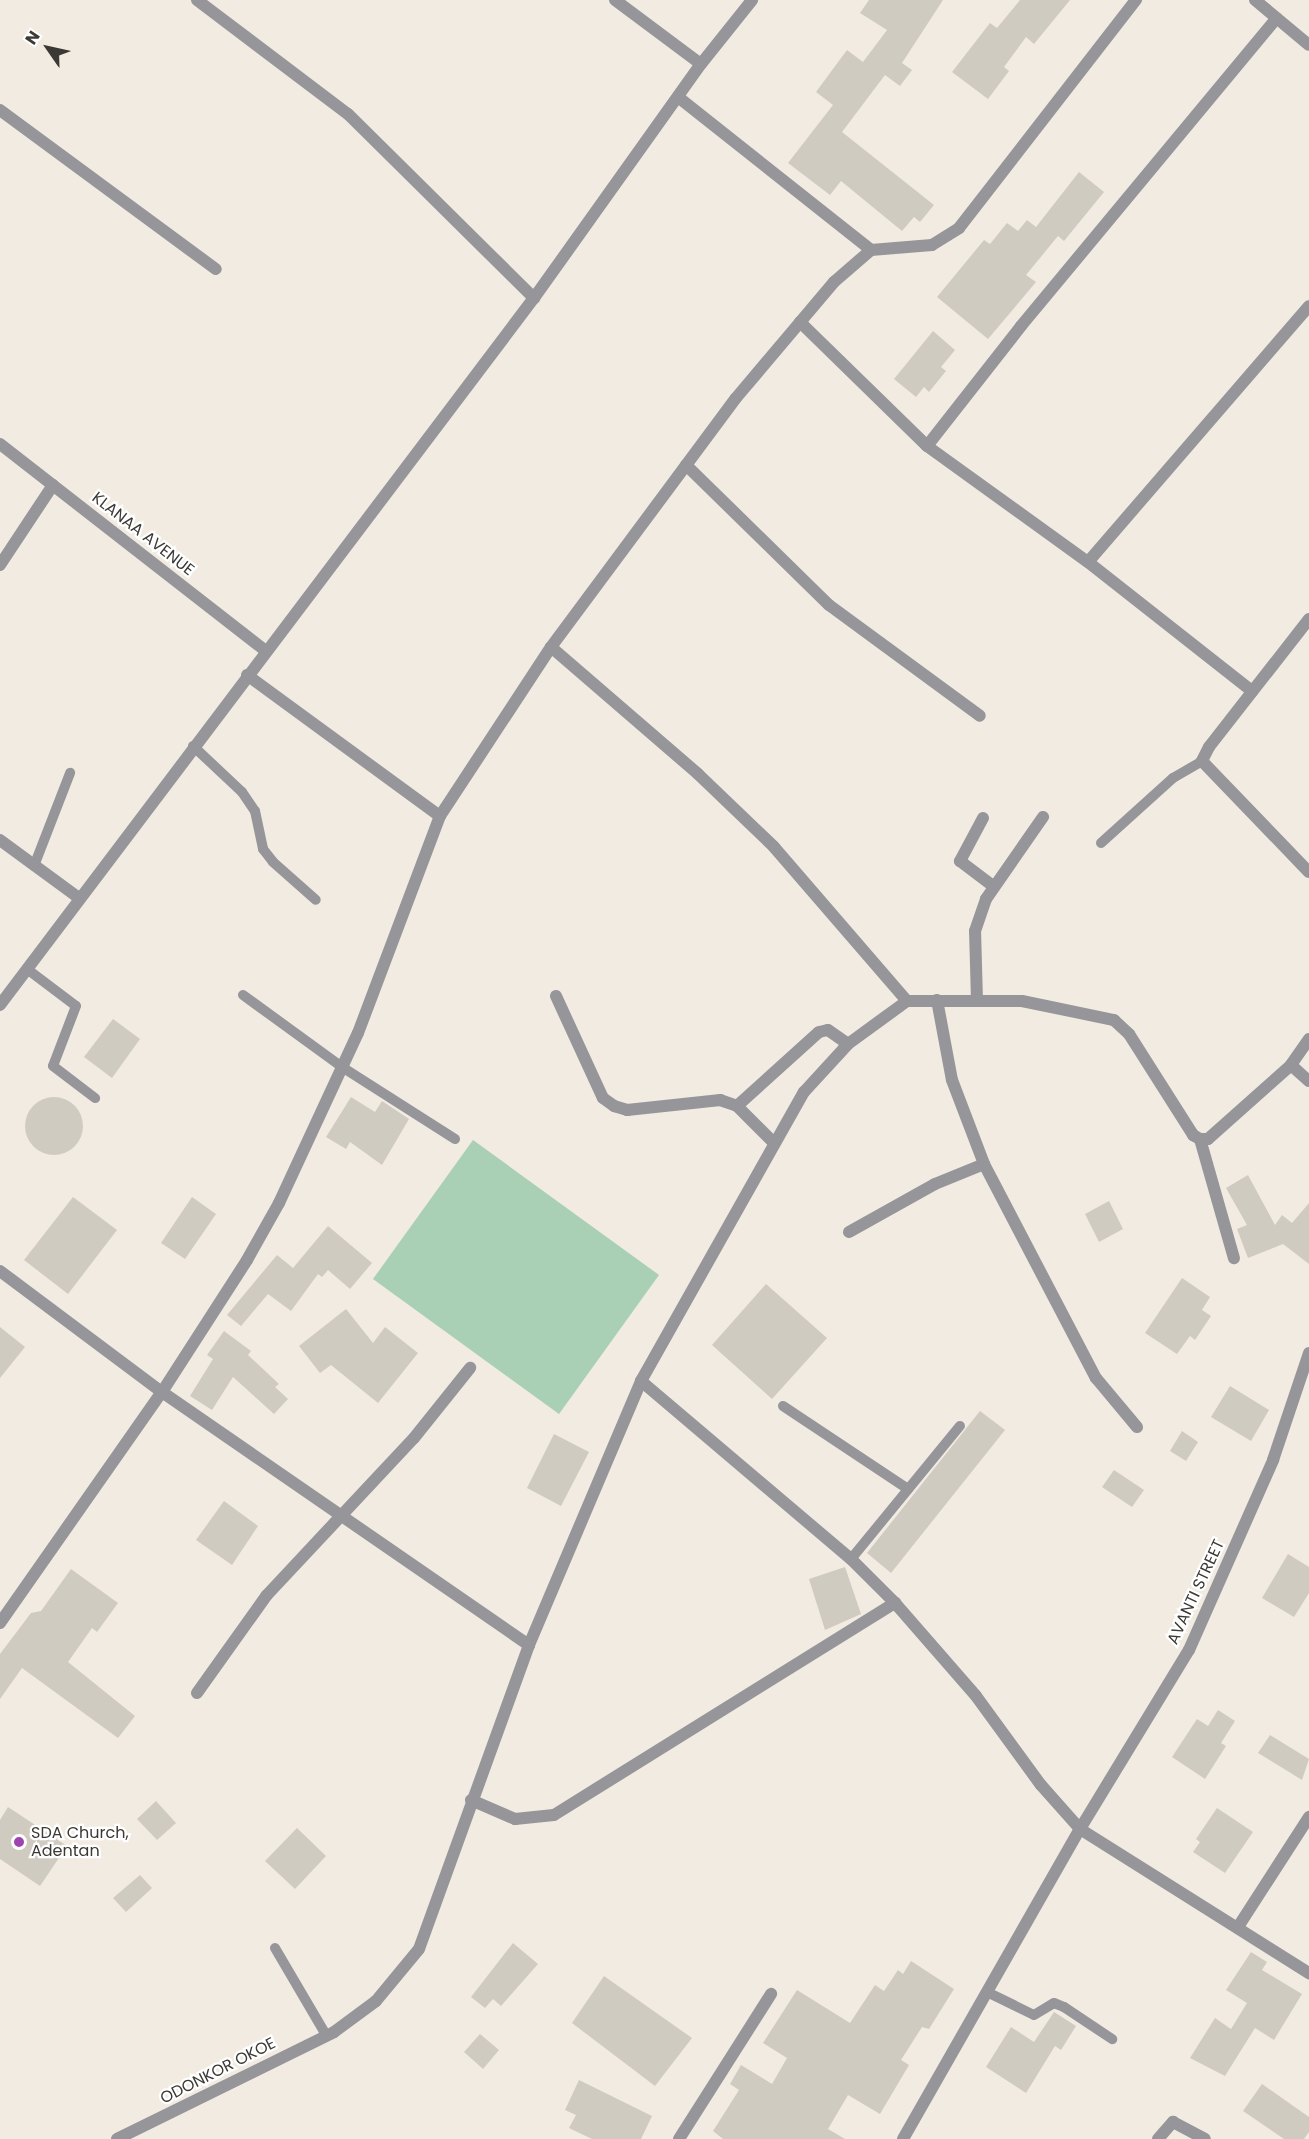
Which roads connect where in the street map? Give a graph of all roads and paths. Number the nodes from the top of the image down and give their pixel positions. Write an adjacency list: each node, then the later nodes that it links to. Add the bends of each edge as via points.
1 (197, 0): 13 (street, via 348,114)
2 (615, 0): 8 (street)
3 (1136, 0): 11 (street, via 959,228 932,245)
4 (1255, 0): 6 (street)
5 (747, 2): 8 (street)
6 (1277, 18): 7 (street); 17 (street, via 1021,326)
7 (1309, 45)
8 (701, 64): 9 (street)
9 (678, 97): 11 (street); 13 (street)
10 (0, 110): 12 (street)
11 (871, 250): 15 (street, via 834,282)
12 (216, 269)
13 (534, 298): 24 (street)
14 (1309, 306): 20 (street)
15 (800, 322): 17 (street); 18 (street, via 736,398)
16 (0, 444): 19 (street, KLANAA AVENUE)
17 (927, 446): 20 (street)
18 (687, 465): 23 (street); 27 (street, via 829,605)
19 (53, 484): 21 (street); 24 (street, KLANAA AVENUE)
20 (1088, 562): 26 (street)
21 (0, 565)
22 (1309, 619): 26 (street)
23 (551, 647): 31 (street); 45 (street, via 698,774 774,847)
24 (265, 650): 25 (street)
25 (247, 675): 28 (street); 31 (street)
26 (1252, 691): 29 (street)
27 (980, 716)
28 (193, 746): 39 (street); 40 (lane, via 242,792 255,811 263,849 273,862)
29 (1202, 761): 35 (lane, via 1173,778); 37 (street)
30 (70, 774): 36 (lane)
31 (440, 816): 51 (street)
32 (1043, 817): 38 (street)
33 (983, 818): 38 (street, via 960,861)
34 (0, 840): 36 (street)
35 (1101, 843)
36 (34, 866): 39 (street)
37 (1309, 872)
38 (993, 886): 46 (street, via 975,931)
39 (79, 898): 41 (street)
40 (316, 900)
41 (27, 969): 47 (street); 53 (lane, via 76,1006 75,1018 53,1066)
42 (243, 995): 51 (lane)
43 (556, 996): 54 (street, via 603,1098 614,1106 627,1110 720,1100)
44 (937, 1000): 45 (street); 46 (street); 58 (street, via 952,1080)
45 (908, 1001): 49 (street, ODONKOR OKOE)
46 (977, 1001): 56 (street, via 1050,1005 1114,1020 1129,1034 1193,1135)
47 (0, 1005)
48 (1309, 1039): 50 (street)
49 (848, 1044): 54 (street, via 828,1030 819,1032); 57 (street, ODONKOR OKOE, via 804,1092)
50 (1291, 1065): 52 (street); 56 (street, via 1208,1140)
51 (342, 1066): 55 (lane); 65 (street, via 279,1203)
52 (1309, 1081)
53 (95, 1098)
54 (737, 1106): 57 (street)
55 (455, 1139)
56 (1200, 1139): 60 (street)
57 (774, 1143): 64 (street, ODONKOR OKOE)
58 (984, 1164): 59 (street, via 928,1188); 68 (street, via 1096,1378)
59 (849, 1232)
60 (1234, 1258)
61 (0, 1271): 65 (street)
62 (1309, 1353): 78 (street, AVANTI STREET, via 1273,1460 1189,1650)
63 (470, 1368): 70 (street, via 414,1438)
64 (641, 1381): 71 (street); 74 (street, ODONKOR OKOE)
65 (162, 1392): 70 (street); 73 (street)
66 (783, 1406): 69 (lane)
67 (960, 1426): 69 (lane)
68 (1137, 1427)
69 (908, 1490): 71 (lane)
70 (339, 1517): 74 (street); 75 (street, via 267,1595)
71 (851, 1559): 72 (street)
72 (894, 1603): 76 (street, via 554,1815 515,1819); 78 (street, via 976,1696 1041,1785)
73 (0, 1623)
74 (529, 1645): 76 (street, ODONKOR OKOE)
75 (197, 1693)
76 (471, 1800): 84 (street, ODONKOR OKOE, via 419,1949 376,2001)
77 (1309, 1817): 79 (street)
78 (1080, 1829): 79 (street); 82 (street, AVANTI STREET)
79 (1238, 1927): 81 (street)
80 (274, 1947): 84 (lane)
81 (1309, 1973)
82 (987, 1992): 85 (lane, via 1034,2015 1054,2003); 88 (street, AVANTI STREET)
83 (771, 1994): 87 (street)
84 (330, 2034): 86 (street, ODONKOR OKOE)
85 (1112, 2039)
86 (117, 2139)
87 (679, 2139)
88 (903, 2139)
89 (1158, 2139): 90 (street, via 1173,2122)
90 (1205, 2139)

